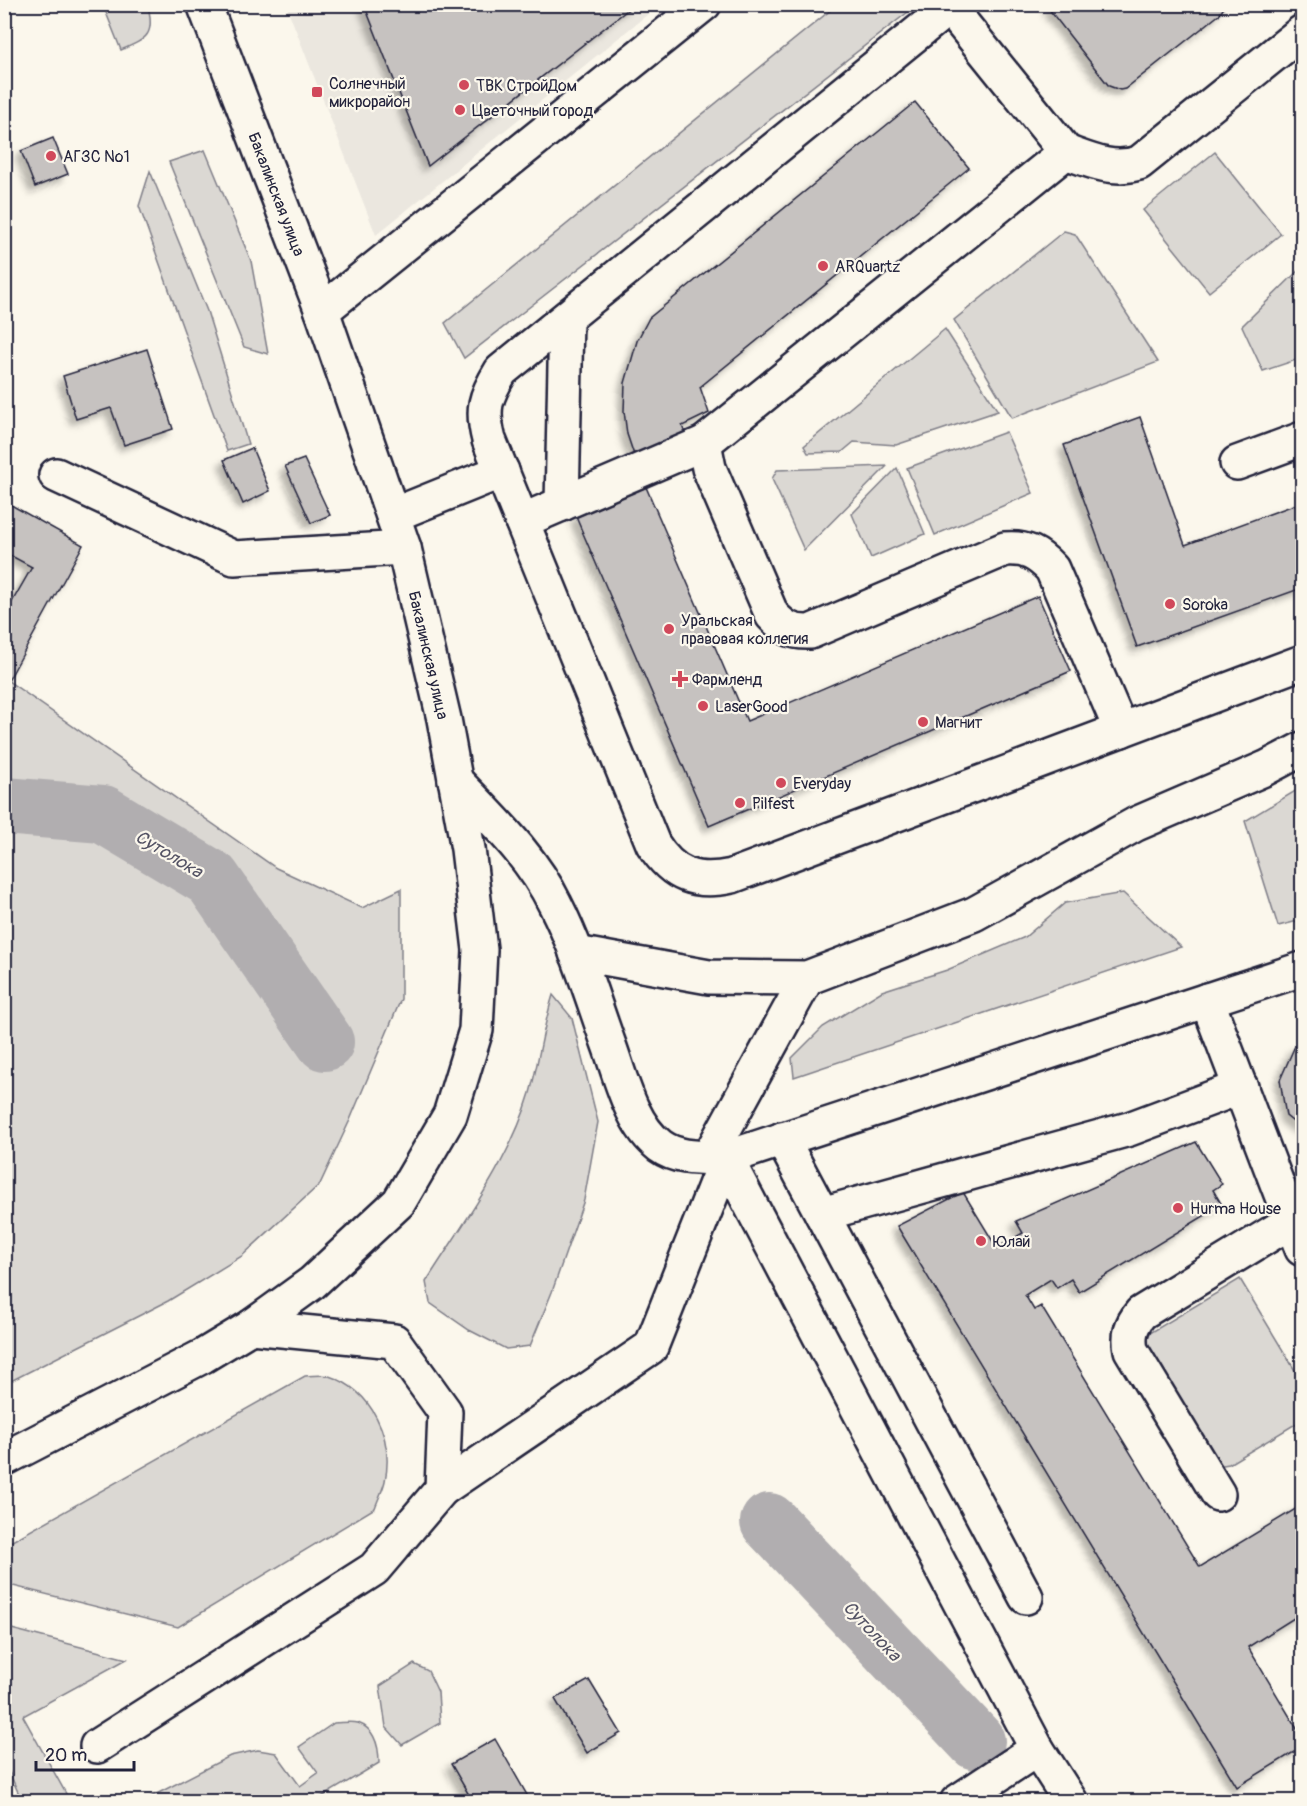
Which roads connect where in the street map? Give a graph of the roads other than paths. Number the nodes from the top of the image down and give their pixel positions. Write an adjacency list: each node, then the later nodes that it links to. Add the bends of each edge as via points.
1 (204, 4): 6 (street, Бакалинская улица)
2 (704, 4): 6 (street)
3 (951, 6): 5 (street); 7 (street)
4 (1302, 32): 5 (street, via 1139,164 1103,165)
5 (1066, 152): 9 (street)
6 (322, 311): 14 (street, Бакалинская улица)
7 (566, 319): 11 (street, via 501,371 489,391 484,423); 13 (street)
8 (1302, 439): 10 (street)
9 (704, 443): 13 (street); 18 (street, via 709,468 772,615 782,626 810,632 1005,549 1029,551 1042,557 1052,569)
10 (1237, 463)
11 (502, 471): 14 (street); 15 (street)
12 (56, 475): 16 (street, via 234,558)
13 (561, 504): 15 (street)
14 (393, 515): 16 (street, Бакалинская улица)
15 (522, 521): 18 (street, via 653,844 670,866 695,879 732,876)
16 (404, 548): 20 (street, Бакалинская улица)
17 (1302, 662): 18 (street)
18 (1121, 730)
19 (1302, 749): 23 (street, via 1136,824 974,914)
20 (455, 780): 21 (street, via 537,873 555,902); 30 (street, Бакалинская улица, via 480,950 476,1030 450,1115 399,1202 312,1283)
21 (576, 953): 23 (street, via 709,977); 27 (street, via 637,1120 660,1146 682,1157)
22 (1302, 969): 24 (street)
23 (807, 978): 27 (street)
24 (1207, 1000): 25 (street); 26 (street)
25 (1240, 1087): 28 (street, via 1129,1129); 29 (street)
26 (782, 1139): 27 (street); 28 (street)
27 (717, 1157): 32 (street, via 651,1347); 36 (street)
28 (822, 1214): 34 (street)
29 (1297, 1235): 33 (street, via 1141,1313 1131,1329 1131,1350)
30 (251, 1327): 31 (street, Бакалинская улица); 32 (street, via 394,1341 445,1412)
31 (4, 1459)
32 (442, 1489): 35 (street, via 374,1569)
33 (1218, 1494)
34 (1026, 1596)
35 (97, 1746)
36 (1037, 1749): 37 (street); 38 (street)
37 (957, 1802)
38 (1071, 1802)

